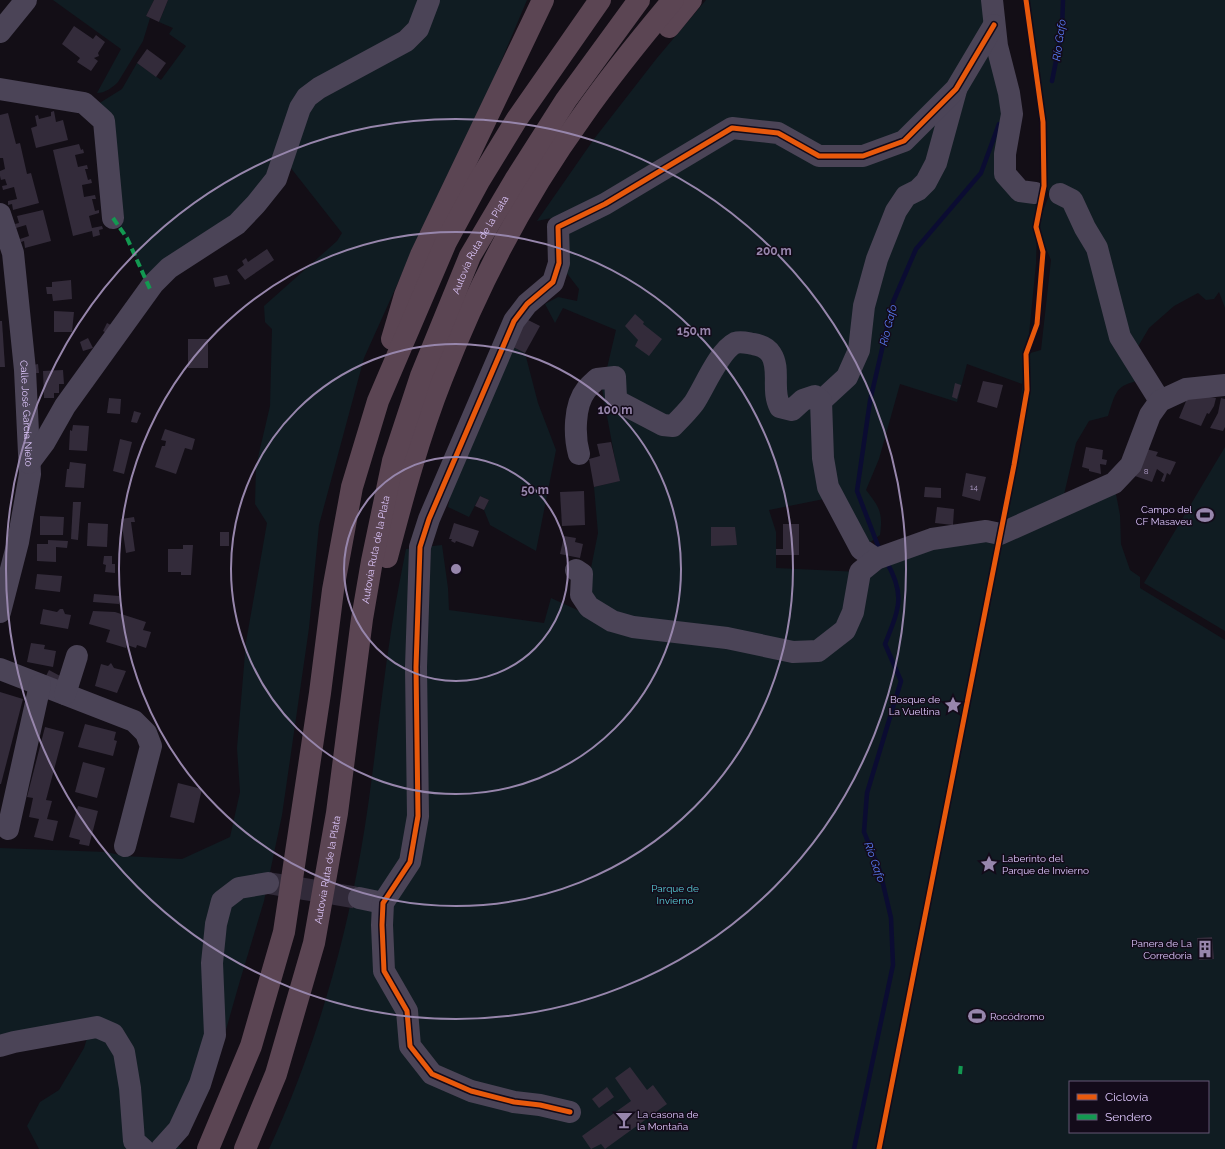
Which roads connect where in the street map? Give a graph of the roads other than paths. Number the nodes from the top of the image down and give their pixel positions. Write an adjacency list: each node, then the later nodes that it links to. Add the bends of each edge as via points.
1 (26, 0): 10 (street)
2 (429, 0): 23 (street, via 418,29 406,41 307,97 300,108 276,179 237,224 170,268 153,284 65,406)
3 (543, 0): 19 (highway, via 421,255 398,317)
4 (600, 0): 19 (highway, via 517,119 446,242)
5 (638, 0): 29 (highway, Autovía Ruta de la Plata, via 566,100 470,256 421,376 393,461 372,561)
6 (673, 0): 15 (highway, via 582,116)
7 (691, 0): 15 (highway)
8 (992, 0): 9 (street)
9 (994, 25): 12 (street); 13 (street, via 1012,114 1005,154 1005,174 1020,191)
10 (0, 32)
11 (0, 89): 17 (street, via 84,103 104,121)
12 (956, 89): 20 (street, via 936,163 926,182 906,196 896,211 877,259 864,306 860,350 847,377); 36 (street, via 904,140 863,156 819,156 778,133 732,128 605,204 558,227 560,263 553,282 527,304 514,321 429,519 420,547 416,667 418,816 410,862)
13 (1035, 193)
14 (1060, 194): 21 (street, via 1072,200 1097,248 1120,337)
15 (526, 201): 29 (highway, via 488,271 442,378 411,466)
16 (0, 214): 23 (street, Calle José García Nieto, via 13,253 26,370)
17 (113, 218)
18 (1225, 385): 21 (street, via 1186,389)
19 (378, 401): 41 (highway, via 352,487 333,590 284,932 249,1053)
20 (821, 401): 22 (street, via 815,396 803,400 792,410 780,407 775,399 775,362 771,353 757,344 736,343 730,346 717,363 693,403 673,426 663,425 621,403 616,398 615,377 597,379 585,390 579,408 576,426); 24 (street, via 823,458 828,487 861,549)
21 (1160, 401): 24 (street, via 1150,415 1131,465 1114,483 1000,534 986,531 932,539)
22 (579, 454)
23 (30, 464): 26 (street, Calle José García Nieto, via 18,542)
24 (876, 559): 25 (street, via 860,572 853,612 845,630 818,651 793,652 727,638 633,628 612,621 589,607 581,595 582,574)
25 (576, 570)
26 (0, 612)
27 (77, 656): 31 (street)
28 (0, 669): 30 (street)
29 (356, 674): 42 (highway, Autovía Ruta de la Plata, via 337,813 314,943 276,1074)
30 (40, 685): 31 (street); 32 (street)
31 (65, 694): 33 (street, via 134,721 146,733 150,746)
32 (8, 829)
33 (125, 846)
34 (268, 883): 40 (street, via 239,888 222,901 216,924 212,963 215,1035 200,1084 182,1123)
35 (359, 898): 36 (street)
36 (383, 902): 38 (street, via 384,971 408,1011 410,1046 432,1074 471,1092)
37 (0, 1046): 39 (street, via 97,1027 113,1034 124,1052 134,1141)
38 (570, 1112)
39 (143, 1149)
40 (161, 1149)
41 (208, 1149)
42 (245, 1149)

